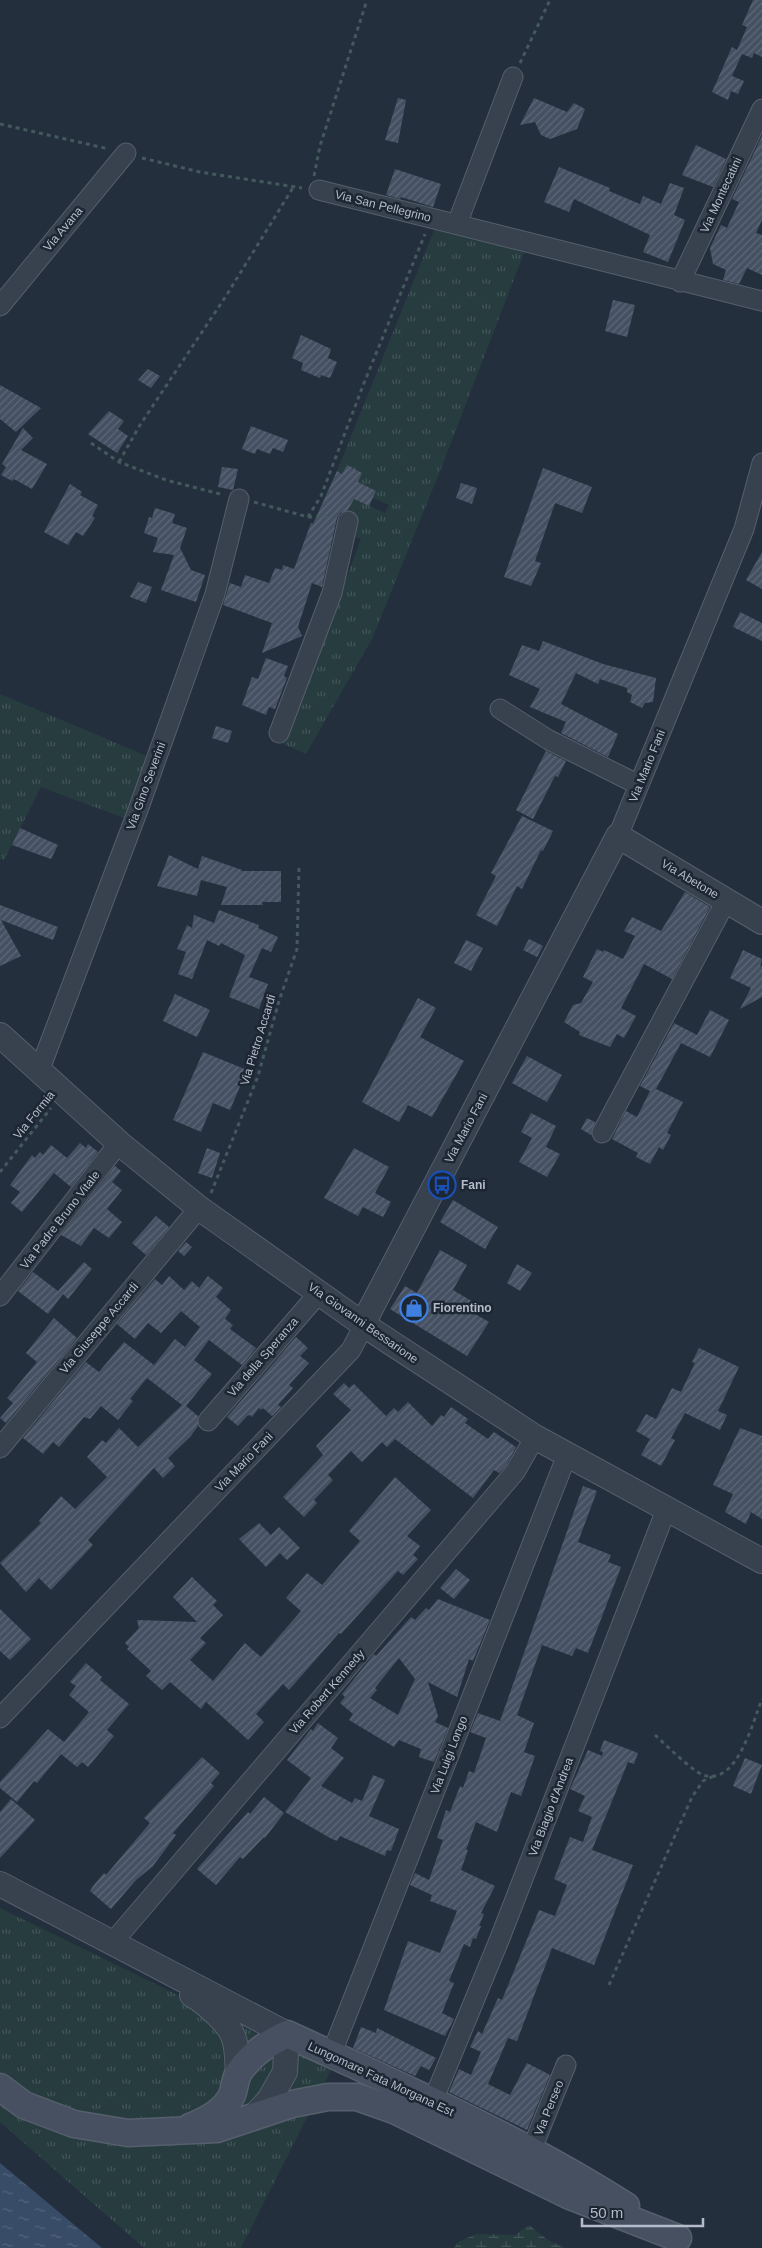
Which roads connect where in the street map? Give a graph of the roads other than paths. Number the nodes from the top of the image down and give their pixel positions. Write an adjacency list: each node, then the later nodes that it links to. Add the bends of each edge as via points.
1 (513, 77): 5 (street)
2 (762, 109): 6 (street, Via Montecatini)
3 (126, 153): 8 (street, Via Avana)
4 (319, 190): 5 (street, Via San Pellegrino)
5 (456, 224): 6 (street, Via San Pellegrino)
6 (680, 282): 7 (street, Via San Pellegrino)
7 (762, 301)
8 (0, 306)
9 (762, 463): 14 (street, Via Mario Fani, via 744,529)
10 (238, 498): 19 (street, Via Gino Severini, via 215,594)
11 (348, 521): 13 (street, via 332,594)
12 (500, 709): 14 (street, via 549,740)
13 (280, 733)
14 (639, 786): 15 (street, Via Mario Fani)
15 (618, 836): 16 (street, Via Abetone); 25 (street, Via Mario Fani)
16 (726, 901): 17 (street, Via Abetone); 20 (street)
17 (762, 922)
18 (0, 1035): 19 (street, Via Giovanni Bessarione)
19 (40, 1069): 21 (street, Via Giovanni Bessarione)
20 (602, 1133)
21 (120, 1143): 22 (street, Via Giovanni Bessarione); 24 (street, Via Padre Bruno Vitale)
22 (202, 1210): 23 (street, Via Giovanni Bessarione); 28 (street, Via Giuseppe Accardi)
23 (319, 1293): 25 (street, Via Giovanni Bessarione); 26 (street, Via della Speranza)
24 (0, 1296)
25 (364, 1325): 27 (street, Via Giovanni Bessarione); 32 (street, Via Mario Fani, via 352,1350)
26 (208, 1421)
27 (535, 1437): 29 (street, Via Giovanni Bessarione); 35 (street, Via Robert Kennedy, via 515,1472)
28 (0, 1448)
29 (567, 1455): 30 (street, Via Giovanni Bessarione); 37 (street, Via Luigi Longo)
30 (666, 1510): 31 (street, Via Giovanni Bessarione); 41 (street, Via Biagio d'Andrea, via 500,1938)
31 (762, 1561)
32 (0, 1718)
33 (0, 1884): 34 (street)
34 (81, 1926): 35 (street, Lungomare Fata Morgana Est); 39 (street, via 118,1957 203,2001 233,2034)
35 (113, 1942): 36 (street, Lungomare Fata Morgana Est)
36 (287, 2034): 37 (main road, Lungomare Fata Morgana Est); 39 (main road, via 251,2056); 42 (street, via 285,2072 270,2100)
37 (331, 2054): 41 (main road, Lungomare Fata Morgana Est)
38 (566, 2065): 44 (street, Via Perseo)
39 (238, 2074): 43 (main road, via 231,2096 210,2118)
40 (0, 2087): 43 (main road, via 24,2105 74,2124 128,2133)
41 (432, 2103): 44 (main road, Lungomare Fata Morgana Est)
42 (255, 2115): 43 (main road, via 218,2129); 45 (main road, via 328,2097 357,2097 394,2110 570,2196)
43 (182, 2130)
44 (531, 2151): 45 (main road, Lungomare Fata Morgana Est, via 588,2181)
45 (685, 2243)

